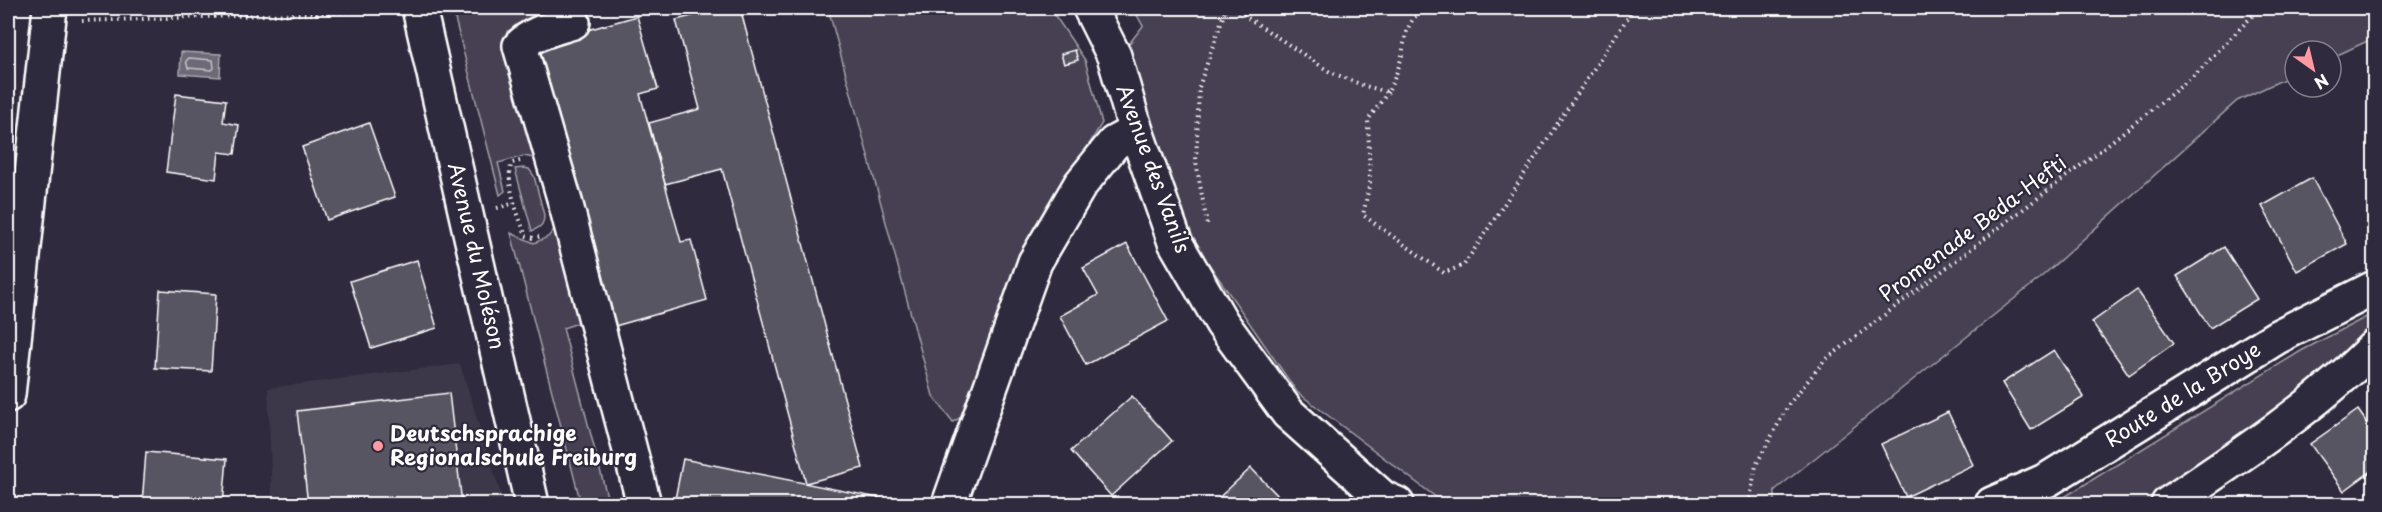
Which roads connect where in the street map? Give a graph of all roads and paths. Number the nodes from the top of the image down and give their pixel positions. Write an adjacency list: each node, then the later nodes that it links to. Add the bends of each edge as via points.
1 (50, 8): 21 (street)
2 (419, 8): 22 (street, Avenue du Moléson)
3 (516, 8): 10 (path)
4 (1090, 8): 15 (street, Avenue des Vanils, via 1114,56)
5 (1226, 8): 18 (path, via 1199,87 1196,162 1207,226)
6 (1233, 8): 14 (path, via 1330,72)
7 (1424, 8): 14 (path, via 1404,34 1402,56)
8 (1634, 8): 14 (path, via 1464,265 1444,273 1363,215 1370,182 1368,120)
9 (2260, 8): 26 (path, Promenade Beda-Hefti, via 2195,75 1824,362 1788,404 1756,465)
10 (453, 9)
11 (363, 11): 12 (path)
12 (99, 21)
13 (573, 22): 23 (street, via 537,34 520,46)
14 (1388, 92)
15 (1136, 131): 18 (street, Avenue des Vanils); 24 (street, via 1114,143 1080,185 1035,262)
16 (515, 203): 17 (path)
17 (493, 210)
18 (1175, 242): 25 (street, Avenue des Vanils, via 1222,323 1288,413 1383,498)
19 (2374, 288): 27 (street, Route de la Broye, via 2277,337 2046,480)
20 (2374, 347): 28 (street, via 2352,370 2238,458)
21 (8, 396)
22 (532, 504)
23 (644, 504)
24 (950, 504)
25 (1397, 504)
26 (1749, 504)
27 (1992, 504)
28 (2168, 504)

